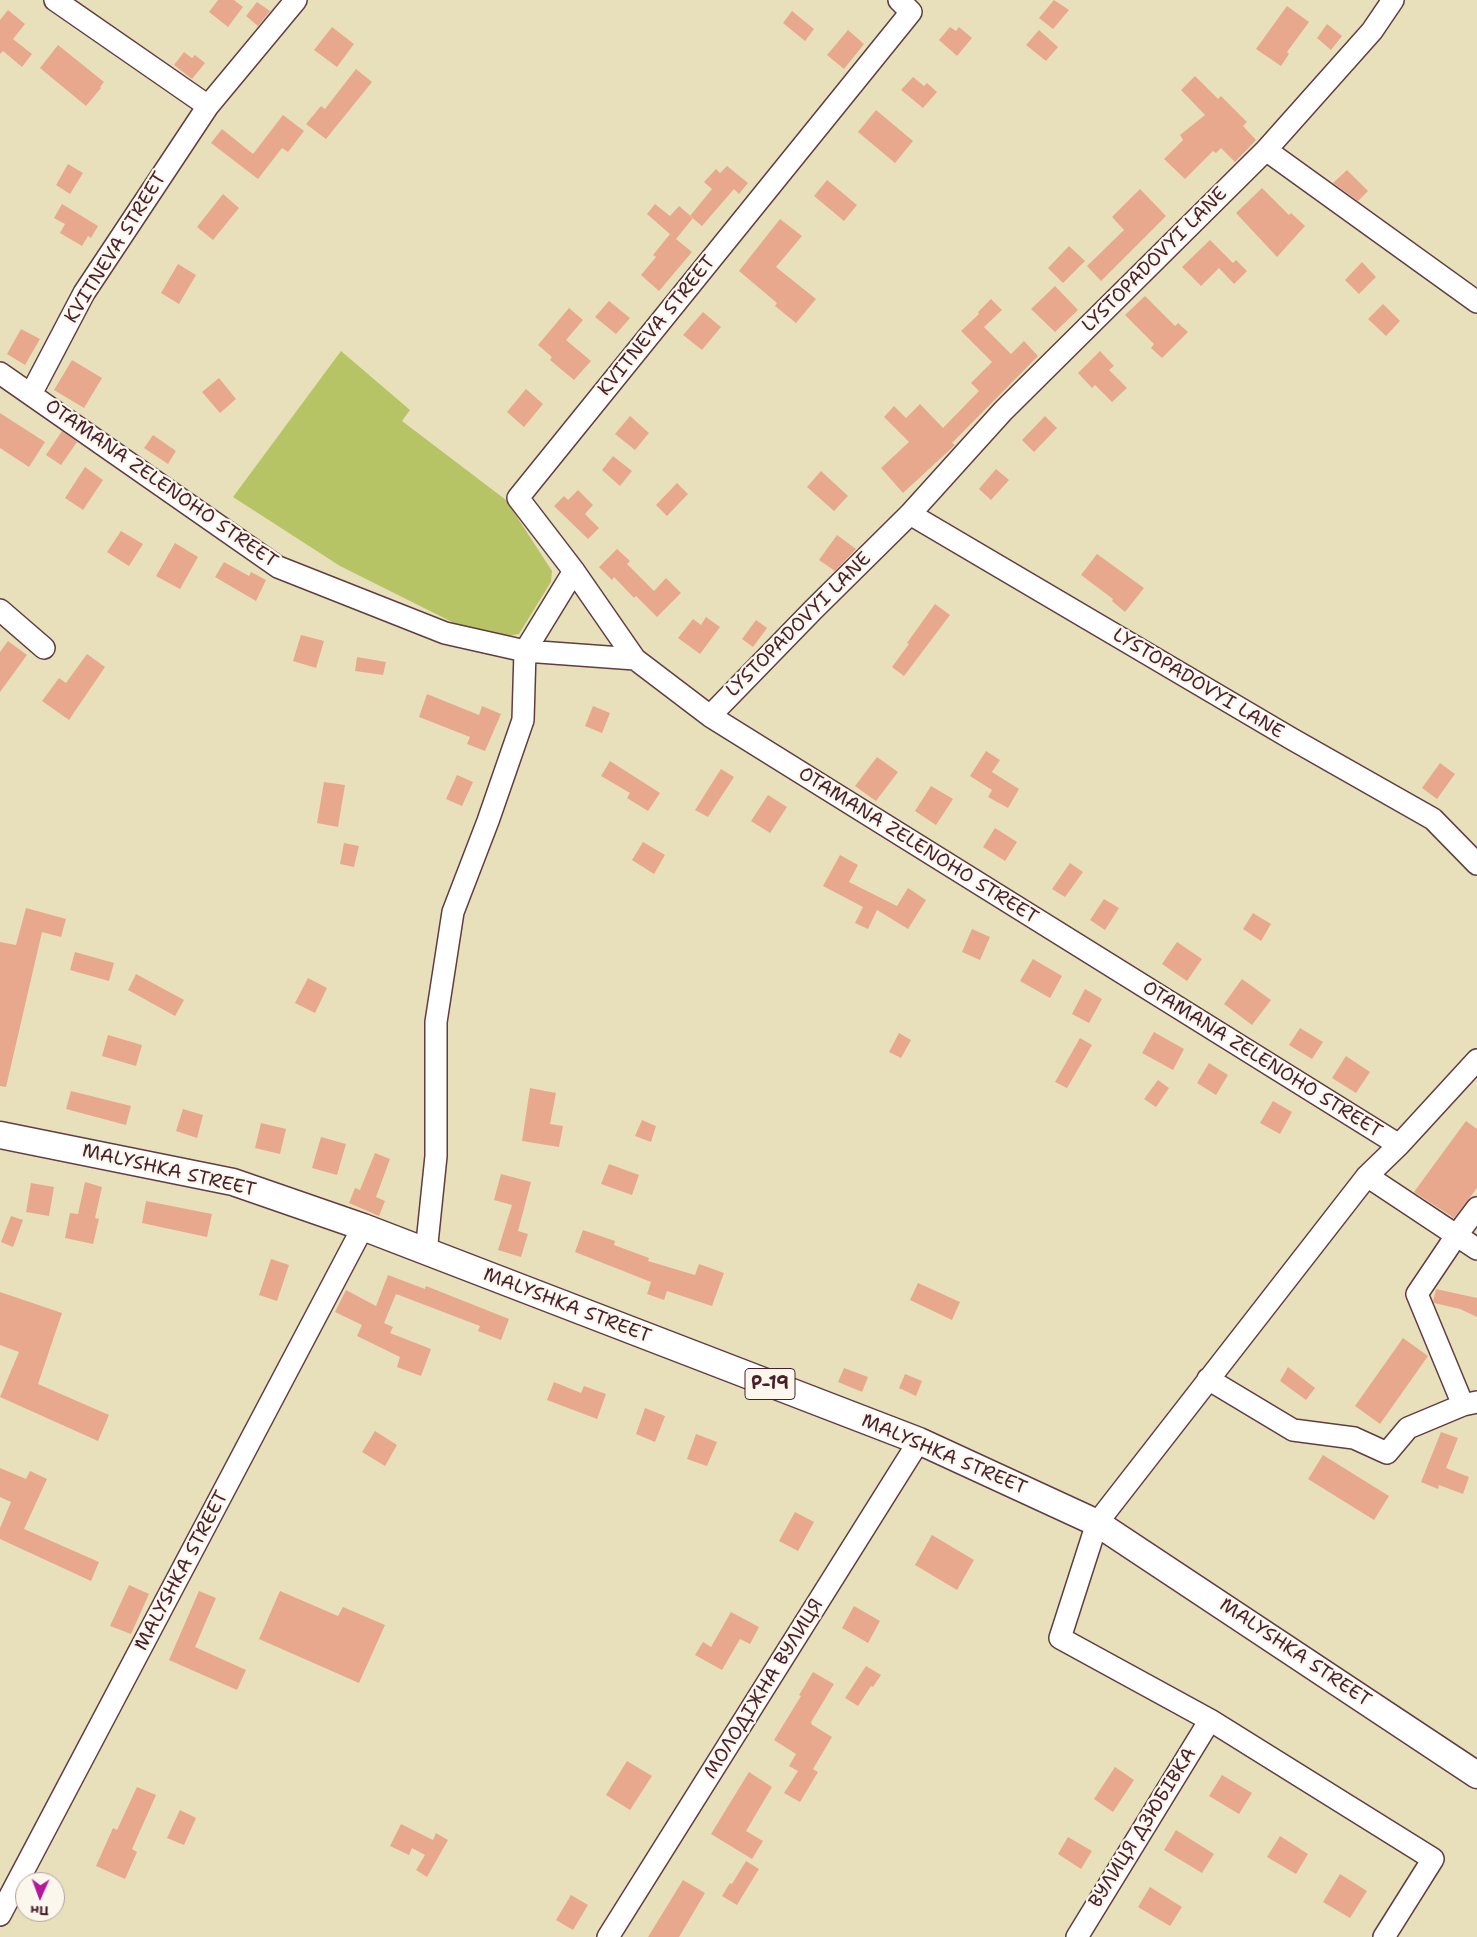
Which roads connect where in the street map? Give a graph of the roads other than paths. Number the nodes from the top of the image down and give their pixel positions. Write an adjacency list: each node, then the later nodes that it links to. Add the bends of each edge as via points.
1 (55, 0): 5 (street)
2 (296, 0): 5 (street, KVITNEVA STREET)
3 (1393, 0): 6 (street, LYSTOPADOVYI LANE, via 1372,32)
4 (910, 4): 11 (street, KVITNEVA STREET, via 518,498)
5 (208, 106): 9 (street, KVITNEVA STREET, via 84,293)
6 (1266, 150): 7 (street); 10 (street, LYSTOPADOVYI LANE, via 1003,412)
7 (1477, 302)
8 (0, 373): 9 (street, OTAMANA ZELENOHO STREET)
9 (31, 394): 14 (street, OTAMANA ZELENOHO STREET, via 278,567 445,632)
10 (910, 514): 16 (street, LYSTOPADOVYI LANE); 17 (street, LYSTOPADOVYI LANE, via 1433,819)
11 (574, 570): 14 (street); 15 (street, KVITNEVA STREET)
12 (0, 610): 13 (street)
13 (44, 648)
14 (525, 651): 15 (street, OTAMANA ZELENOHO STREET); 26 (street, via 523,720 451,921 436,1022 436,1156)
15 (635, 659): 16 (street, OTAMANA ZELENOHO STREET)
16 (710, 716): 20 (street, OTAMANA ZELENOHO STREET)
17 (1477, 864)
18 (1477, 1060): 20 (street)
19 (0, 1135): 23 (main road, MALYSHKA STREET / Р-19, via 232,1182)
20 (1399, 1145): 21 (street, OTAMANA ZELENOHO STREET)
21 (1367, 1176): 24 (street); 27 (street, OTAMANA ZELENOHO STREET)
22 (1477, 1208): 24 (street)
23 (363, 1227): 26 (main road, MALYSHKA STREET / Р-19); 33 (street, MALYSHKA STREET)
24 (1456, 1236): 25 (street); 28 (street, via 1417,1294)
25 (1477, 1249)
26 (426, 1252): 29 (main road, MALYSHKA STREET / Р-19)
27 (1208, 1379): 28 (street, via 1293,1430 1354,1438 1387,1452 1408,1428); 30 (street, OTAMANA ZELENOHO STREET)
28 (1470, 1404)
29 (920, 1441): 30 (main road, MALYSHKA STREET / Р-19); 34 (street, МОЛОДІЖНА ВУЛИЦЯ)
30 (1096, 1523): 31 (street, via 1060,1638); 32 (main road, MALYSHKA STREET / Р-19)
31 (1210, 1720): 35 (street, ВУЛИЦЯ ДЗЮБІВКА); 36 (street, via 1433,1860)
32 (1477, 1775)
33 (0, 1915)
34 (608, 1937)
35 (1077, 1937)
36 (1384, 1937)

